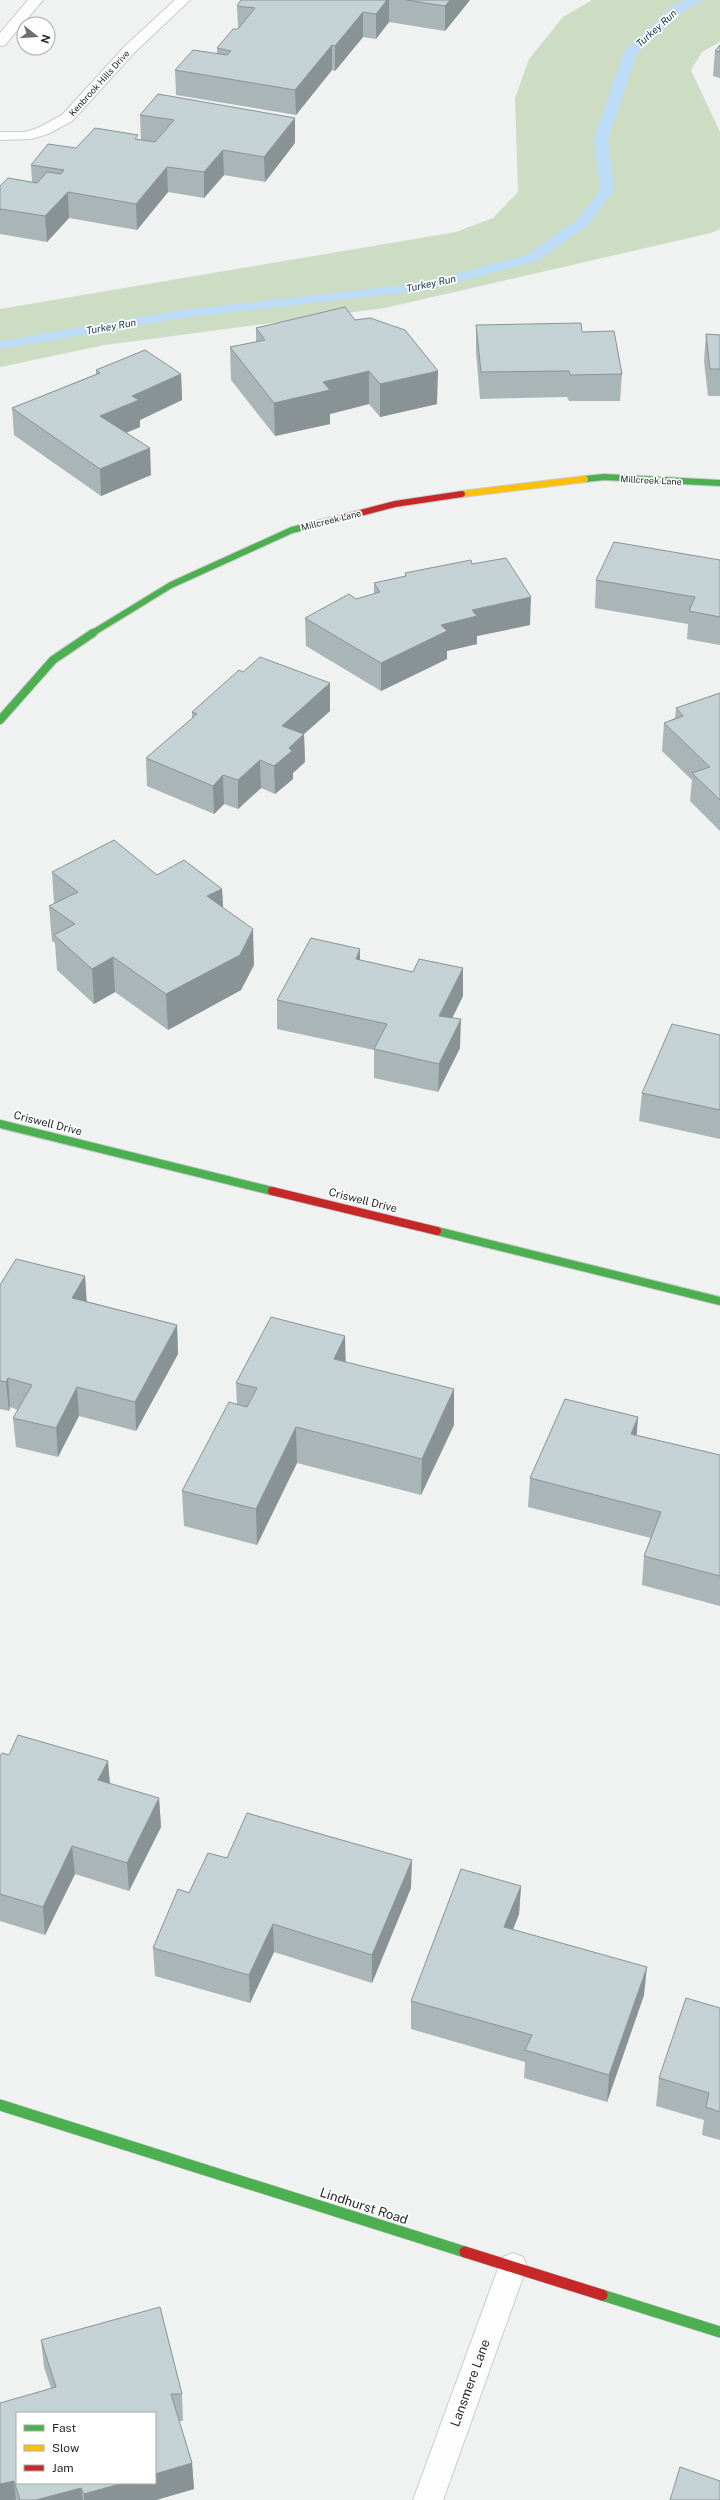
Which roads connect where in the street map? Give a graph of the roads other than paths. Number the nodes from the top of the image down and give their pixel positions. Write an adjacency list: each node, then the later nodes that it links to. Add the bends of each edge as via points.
1 (36, 0): 3 (street)
2 (184, 0): 4 (street, Kenbrook Hills Drive, via 130,49 67,118 57,125 26,136)
3 (0, 42)
4 (0, 136)
5 (720, 483): 6 (street, Millcreek Lane, via 604,478 482,490 395,504 292,530 171,585 114,619 52,660)
6 (0, 720)
7 (0, 1124): 8 (street, Criswell Drive)
8 (720, 1301)
9 (0, 2105): 10 (street, Lindhurst Road)
10 (513, 2266): 11 (street, Lindhurst Road); 12 (street, Lansmere Lane)
11 (720, 2332)
12 (428, 2500)

